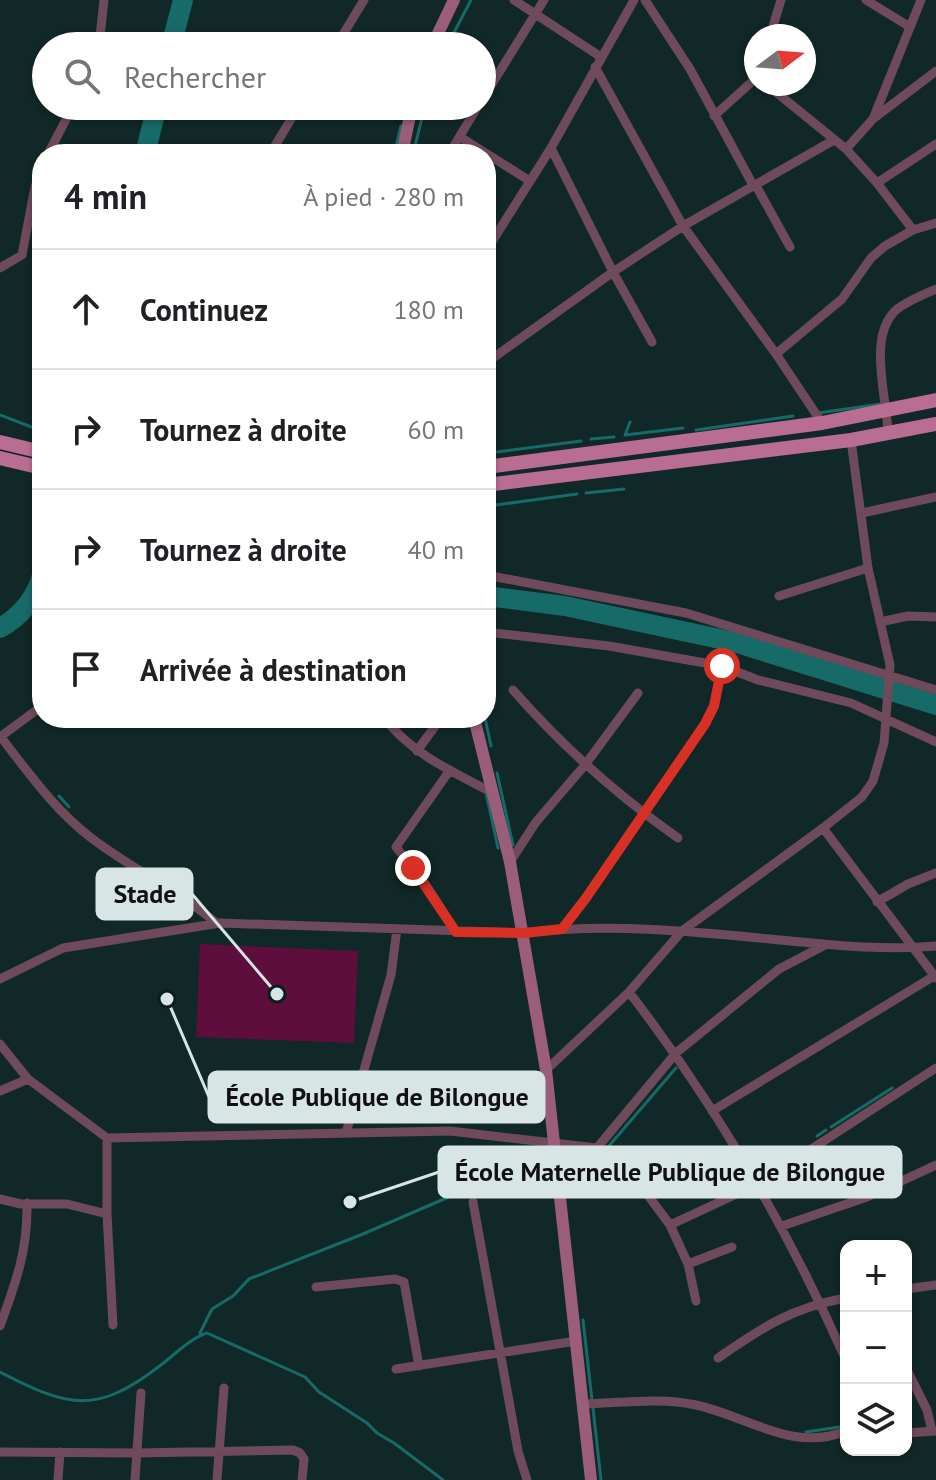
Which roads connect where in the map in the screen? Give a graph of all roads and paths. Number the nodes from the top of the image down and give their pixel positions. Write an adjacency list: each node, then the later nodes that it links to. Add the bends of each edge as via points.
1 (104, 0): 14 (street)
2 (364, 0): 15 (street)
3 (454, 0): 16 (main road)
4 (514, 0): 11 (street)
5 (544, 0): 11 (street)
6 (634, 0): 17 (street)
7 (645, 0): 23 (street)
8 (781, 0): 12 (street)
9 (866, 0): 13 (street)
10 (921, 0): 13 (street)
11 (535, 13): 17 (street); 20 (street)
12 (774, 24)
13 (910, 27): 24 (street)
14 (101, 32)
15 (345, 32)
16 (439, 32)
17 (601, 57): 18 (street)
18 (595, 67): 37 (street); 45 (street)
19 (936, 71): 24 (street)
20 (496, 77)
21 (744, 89): 23 (street)
22 (781, 96): 30 (street)
23 (714, 116): 42 (street)
24 (873, 119): 38 (street)
25 (66, 120): 31 (street)
26 (291, 120): 32 (street)
27 (409, 120): 33 (main road)
28 (470, 120): 29 (street)
29 (460, 137): 34 (street); 35 (street)
30 (834, 140): 38 (street); 42 (street)
31 (53, 144)
32 (278, 144)
33 (404, 144)
34 (455, 144)
35 (471, 144)
36 (936, 144): 41 (street)
37 (551, 148): 40 (street); 50 (street)
38 (846, 149): 41 (street)
39 (496, 160): 40 (street)
40 (530, 181): 47 (street)
41 (877, 183): 46 (street)
42 (754, 184): 45 (street); 48 (street)
43 (32, 203): 49 (street, via 22,255)
44 (936, 223): 46 (street)
45 (683, 226): 50 (street); 53 (street)
46 (913, 230): 53 (street, via 871,258 842,299)
47 (496, 235)
48 (790, 247)
49 (0, 268)
50 (613, 272): 52 (street); 54 (street)
51 (936, 289): 56 (street, via 898,308 887,320 880,353)
52 (652, 342)
53 (776, 354): 57 (street)
54 (496, 356)
55 (936, 400): 56 (main road)
56 (887, 410): 57 (main road); 59 (street)
57 (822, 423): 65 (main road)
58 (936, 424): 59 (main road)
59 (888, 433): 60 (main road)
60 (851, 440): 66 (main road); 68 (street)
61 (0, 442): 62 (main road)
62 (32, 456)
63 (0, 458): 64 (main road)
64 (32, 459)
65 (496, 466)
66 (496, 484)
67 (936, 497): 68 (street)
68 (862, 513): 69 (street)
69 (868, 568): 71 (street); 73 (street)
70 (496, 577): 76 (street, via 686,613)
71 (779, 596)
72 (936, 617): 73 (street)
73 (880, 622): 76 (street)
74 (496, 633): 75 (street)
75 (722, 666): 81 (street); 91 (street, via 710,715)
76 (890, 681): 78 (street); 81 (street)
77 (513, 690): 88 (street)
78 (936, 690)
79 (638, 693): 88 (street)
80 (32, 713): 85 (street)
81 (887, 713): 86 (street); 92 (street, via 873,781 862,797)
82 (392, 728): 87 (street)
83 (434, 728): 87 (street)
84 (477, 728): 90 (main road)
85 (0, 737): 97 (street, via 69,819)
86 (936, 742)
87 (417, 751): 89 (street)
88 (585, 765): 91 (street); 94 (street)
89 (450, 770): 90 (street); 101 (street, via 396,847)
90 (493, 793): 94 (main road)
91 (643, 813): 93 (street); 99 (street)
92 (823, 828): 96 (street); 100 (street)
93 (678, 838)
94 (510, 862): 102 (main road)
95 (936, 873): 96 (street)
96 (877, 902): 105 (street)
97 (216, 923): 98 (street); 107 (street, via 63,948)
98 (397, 929): 101 (street); 116 (street, via 391,975)
99 (562, 929): 100 (street); 102 (street)
100 (682, 931): 103 (street); 108 (street)
101 (456, 932): 102 (street)
102 (524, 933): 112 (main road)
103 (827, 944): 105 (street); 110 (street, via 779,969)
104 (936, 946): 105 (street)
105 (912, 948): 106 (street)
106 (935, 977): 115 (street)
107 (0, 979)
108 (629, 992): 110 (street); 112 (street)
109 (0, 1044): 113 (street)
110 (676, 1053): 115 (street); 119 (street)
111 (936, 1068): 121 (street)
112 (546, 1070): 118 (main road)
113 (28, 1079): 114 (street); 117 (street)
114 (0, 1091)
115 (712, 1111): 121 (street)
116 (346, 1133): 117 (street); 118 (street, via 450,1131)
117 (107, 1138): 125 (street)
118 (553, 1142): 119 (street); 138 (main road)
119 (597, 1148): 126 (street, via 622,1167)
120 (936, 1165): 127 (street, via 867,1197)
121 (756, 1185): 126 (street); 127 (street)
122 (0, 1199): 124 (street)
123 (473, 1202): 140 (street)
124 (27, 1203): 125 (street, via 67,1204); 137 (street, via 24,1258)
125 (107, 1214): 136 (street)
126 (670, 1225): 129 (street)
127 (782, 1226): 135 (street)
128 (732, 1247): 129 (street)
129 (688, 1264): 134 (street)
130 (936, 1285): 132 (street)
131 (316, 1287): 142 (street, via 404,1282)
132 (912, 1288)
133 (840, 1299): 135 (street)
134 (696, 1301)
135 (820, 1302): 139 (street); 141 (street, via 778,1319)
136 (113, 1325)
137 (0, 1326)
138 (576, 1341): 140 (street); 147 (main road)
139 (840, 1347)
140 (500, 1351): 142 (street); 159 (street)
141 (718, 1358)
142 (419, 1366): 143 (street)
143 (396, 1369)
144 (912, 1380): 148 (street)
145 (224, 1388): 154 (street)
146 (141, 1393): 153 (street)
147 (584, 1404): 149 (street, via 675,1401 793,1437 818,1440); 160 (main road)
148 (934, 1431): 150 (street)
149 (840, 1433)
150 (912, 1433)
151 (0, 1452): 152 (street)
152 (60, 1452): 153 (street); 155 (street)
153 (136, 1453): 154 (street); 156 (street)
154 (218, 1453): 157 (street); 158 (street, via 293,1450 304,1459)
155 (58, 1480)
156 (135, 1480)
157 (217, 1480)
158 (302, 1480)
159 (527, 1480)
160 (591, 1480)

